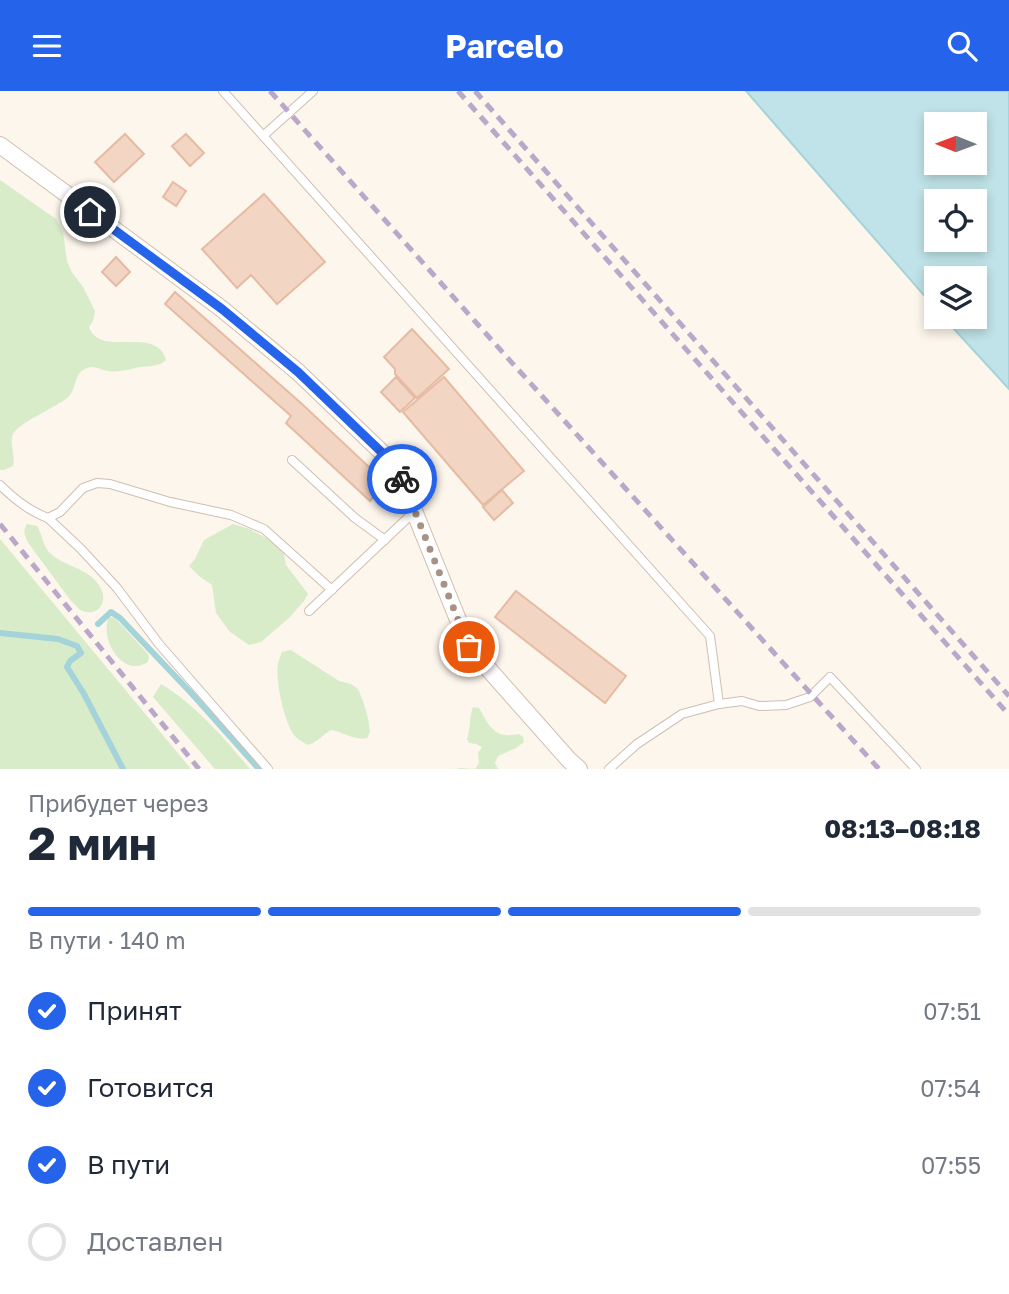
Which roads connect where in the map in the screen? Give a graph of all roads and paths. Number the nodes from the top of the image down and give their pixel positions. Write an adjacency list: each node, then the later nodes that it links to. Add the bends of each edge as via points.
1 (223, 91): 3 (lane)
2 (313, 91): 3 (lane)
3 (263, 136): 12 (lane, via 710,636)
4 (0, 145): 7 (street, via 222,309 298,372 396,466)
5 (292, 460): 9 (lane)
6 (0, 485): 8 (lane, via 34,513)
7 (415, 512): 9 (lane); 14 (street, via 469,647)
8 (48, 518): 10 (lane, via 83,488 110,484 231,515 264,529); 13 (lane, via 117,588 159,644)
9 (384, 540): 10 (lane)
10 (332, 590): 11 (lane)
11 (309, 611)
12 (719, 704): 15 (lane, via 682,714); 16 (lane, via 786,705 810,697 830,677)
13 (268, 769)
14 (579, 769)
15 (609, 769)
16 (916, 769)

